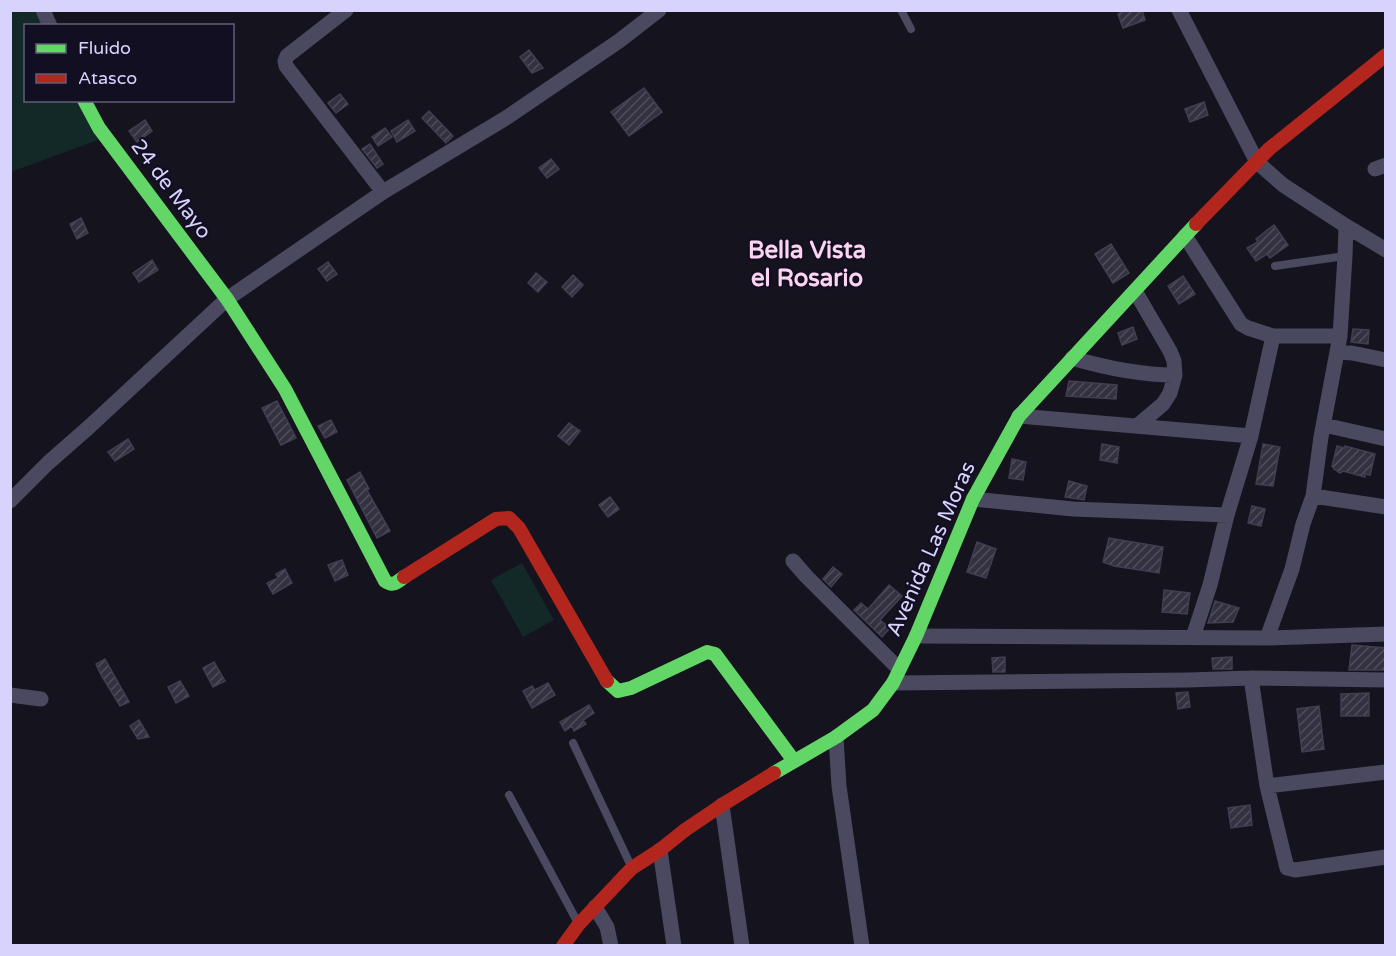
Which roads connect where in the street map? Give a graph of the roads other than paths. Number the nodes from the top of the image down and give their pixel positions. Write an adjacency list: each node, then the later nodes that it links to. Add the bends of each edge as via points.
1 (43, 10): 6 (street)
2 (346, 10): 11 (street, via 287,56 286,66)
3 (659, 10): 11 (street, via 506,118)
4 (901, 10): 7 (lane)
5 (1179, 10): 10 (street)
6 (49, 24)
7 (911, 29)
8 (1386, 55): 10 (street, Avenida Las Moras)
9 (85, 102): 18 (street, 24 de Mayo, via 99,128)
10 (1257, 162): 12 (street, via 1283,185); 13 (street, Avenida Las Moras)
11 (383, 192): 18 (street)
12 (1346, 226): 14 (street); 15 (street)
13 (1185, 236): 17 (street, Avenida Las Moras); 19 (street, via 1242,324)
14 (1386, 250)
15 (1345, 256): 16 (lane); 20 (street)
16 (1275, 266)
17 (1135, 291): 22 (street, Avenida Las Moras); 24 (street, via 1170,351)
18 (227, 299): 32 (street); 47 (street, 24 de Mayo, via 285,389 389,585 496,519 509,518 519,528 606,680 618,691 707,652 715,654)
19 (1273, 336): 20 (street); 28 (street)
20 (1340, 336): 21 (street)
21 (1338, 352): 23 (street); 26 (street)
22 (1072, 358): 24 (street, via 1132,373); 25 (street, Avenida Las Moras)
23 (1386, 360)
24 (1175, 375): 27 (street, via 1163,404)
25 (1019, 416): 27 (street); 31 (street, Avenida Las Moras)
26 (1324, 425): 29 (street); 30 (street)
27 (1137, 426): 28 (street)
28 (1251, 436): 34 (street)
29 (1386, 439)
30 (1313, 496): 33 (street); 39 (street)
31 (973, 499): 34 (street, via 1057,508); 37 (street, Avenida Las Moras)
32 (10, 501)
33 (1386, 507)
34 (1227, 515): 38 (street)
35 (793, 561): 40 (street)
36 (1386, 634): 39 (street)
37 (916, 636): 38 (street); 40 (street, Avenida Las Moras)
38 (1193, 637): 39 (street)
39 (1268, 639)
40 (896, 676): 41 (street); 45 (street, Avenida Las Moras, via 873,710)
41 (1251, 678): 42 (street); 49 (street)
42 (1386, 680)
43 (10, 695): 44 (street)
44 (41, 699)
45 (836, 737): 47 (street, Avenida Las Moras); 61 (street, via 839,786)
46 (573, 743): 54 (lane)
47 (794, 761): 51 (street, Avenida Las Moras)
48 (1386, 771): 49 (street)
49 (1267, 786): 53 (street, via 1287,868)
50 (509, 795): 56 (lane)
51 (722, 805): 52 (street, Avenida Las Moras); 60 (street)
52 (660, 850): 54 (street, Avenida Las Moras); 59 (street)
53 (1386, 857)
54 (632, 868): 55 (street, Avenida Las Moras)
55 (595, 907): 56 (street, Avenida Las Moras); 58 (street, via 607,927)
56 (579, 924): 57 (street, Avenida Las Moras)
57 (563, 945)
58 (611, 945)
59 (674, 945)
60 (742, 945)
61 (862, 945)

